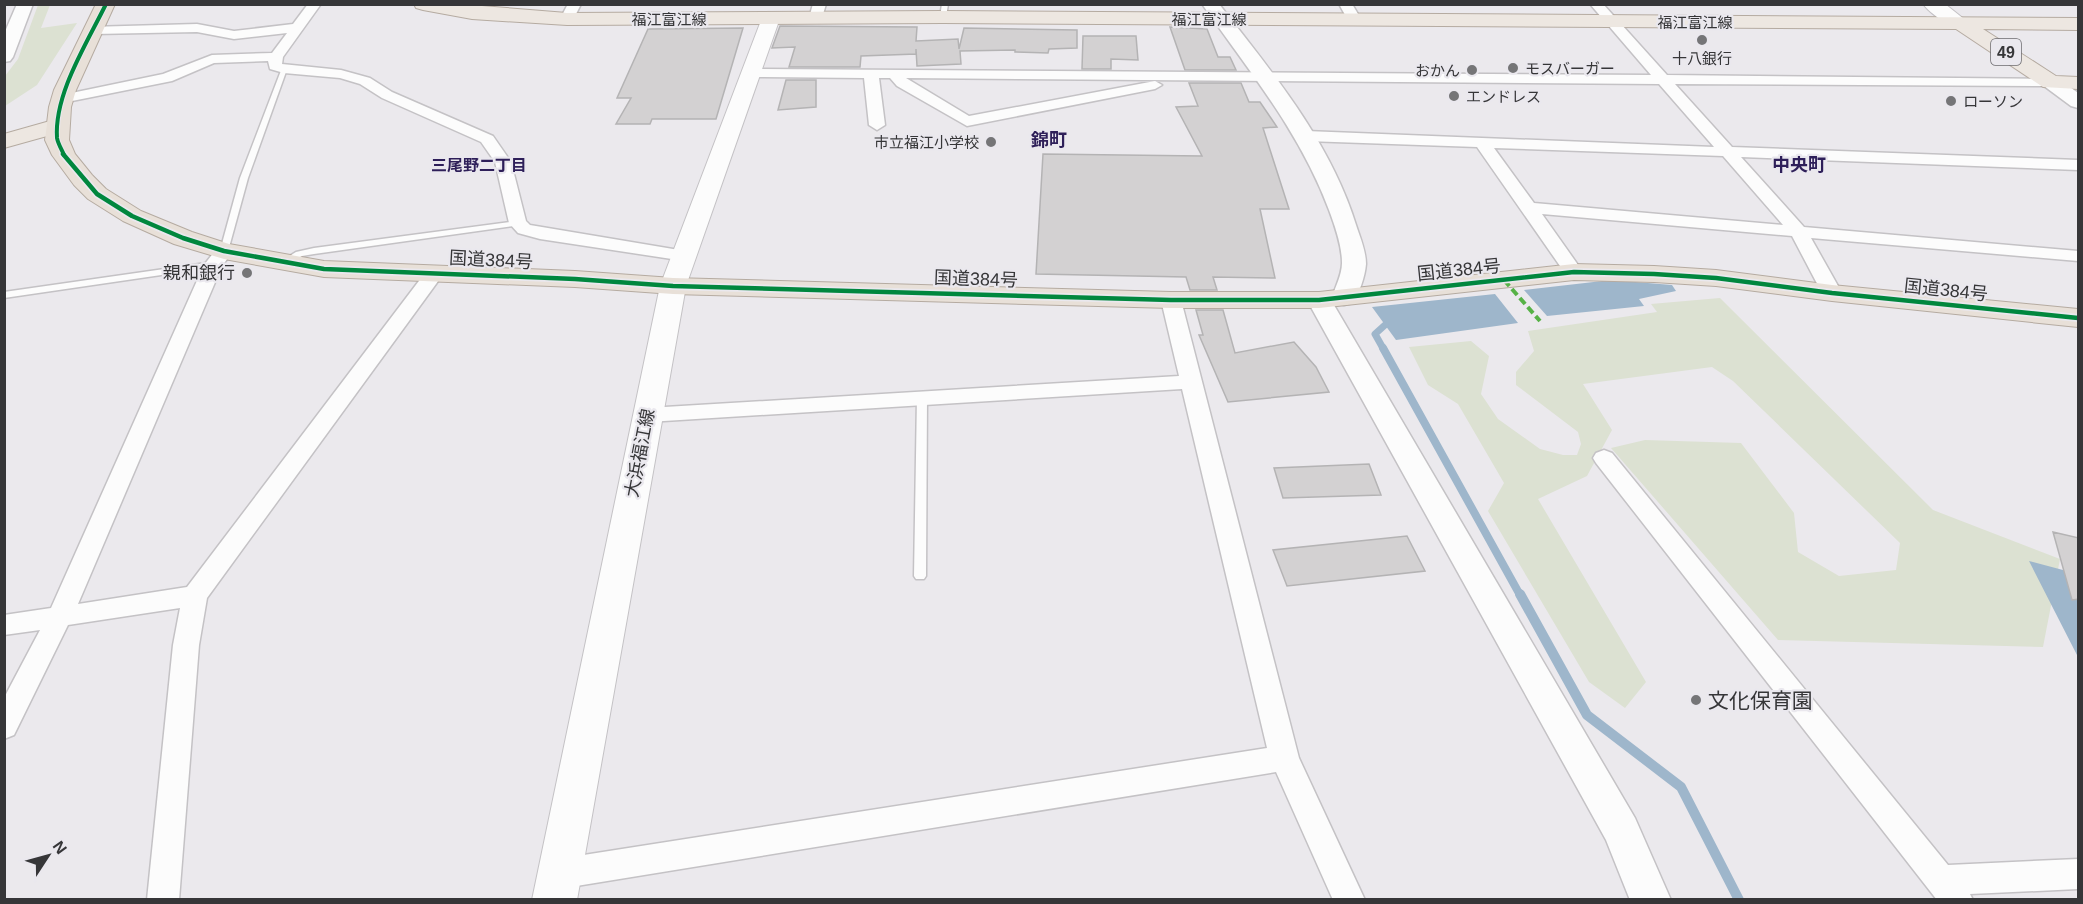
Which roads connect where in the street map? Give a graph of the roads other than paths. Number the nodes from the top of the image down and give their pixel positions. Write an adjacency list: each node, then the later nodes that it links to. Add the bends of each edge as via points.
1 (24, 4): 18 (street)
2 (106, 4): 17 (highway, 国道384号)
3 (315, 4): 16 (street)
4 (423, 4): 9 (main road, 福江富江線 / 49, via 472,13)
5 (1596, 4): 13 (street)
6 (1932, 4): 14 (main road)
7 (818, 11): 8 (main road, 福江富江線 / 49); 12 (main road, 福江富江線 / 49)
8 (944, 11): 10 (main road, 福江富江線 / 49)
9 (571, 12): 12 (main road, 福江富江線 / 49)
10 (1215, 12): 11 (main road, 福江富江線 / 49); 24 (street)
11 (1350, 12): 13 (main road, 福江富江線 / 49)
12 (771, 18): 20 (main road, 大浜福江線)
13 (1612, 21): 14 (main road, 福江富江線 / 49); 25 (street)
14 (1960, 23): 15 (main road, 福江富江線 / 49); 26 (main road, 49)
15 (2075, 26)
16 (297, 28): 17 (street, via 234,35 197,28); 19 (street)
17 (94, 30): 28 (highway, 国道384号)
18 (4, 57)
19 (280, 63): 28 (street, via 212,59 167,78); 38 (street, via 365,81 387,95 487,139 503,162); 41 (lane)
20 (752, 73): 21 (street); 43 (main road, 大浜福江線)
21 (871, 73): 22 (street); 30 (street)
22 (893, 73): 23 (street); 23 (street, via 902,83 967,121)
23 (1197, 76): 24 (street)
24 (1266, 77): 25 (street); 32 (street)
25 (1664, 80): 26 (street); 35 (street)
26 (2051, 82): 27 (main road); 29 (street)
27 (2079, 83)
28 (62, 99): 31 (highway, 国道384号)
29 (2079, 102)
30 (877, 125)
31 (57, 126): 33 (main road); 41 (highway, 国道384号, via 57,140 64,155 97,194 132,216)
32 (1306, 136): 34 (street); 48 (street, via 1337,200 1354,264)
33 (4, 141)
34 (1483, 144): 35 (street); 37 (street)
35 (1728, 153): 36 (street); 39 (street)
36 (2079, 165)
37 (1530, 208): 39 (street); 44 (street)
38 (518, 223): 42 (lane, via 314,251); 43 (street, via 540,234 664,254)
39 (1799, 232): 40 (street); 46 (street)
40 (2079, 256)
41 (218, 258): 42 (highway, 国道384号); 47 (lane); 57 (street)
42 (284, 262): 45 (highway, 国道384号, via 324,269)
43 (679, 271): 45 (highway, 国道384号); 49 (highway, 国道384号); 53 (main road, 大浜福江線)
44 (1574, 272): 46 (highway, 国道384号, via 1716,278); 48 (highway, 国道384号)
45 (435, 273): 56 (street)
46 (1832, 293): 50 (highway, 国道384号)
47 (4, 295)
48 (1332, 299): 49 (highway, 国道384号); 66 (street, via 1621,831)
49 (1171, 300): 51 (street)
50 (2079, 318)
51 (1191, 382): 52 (street); 60 (street)
52 (922, 397): 53 (street); 55 (lane)
53 (648, 415): 62 (main road, 大浜福江線)
54 (1604, 458): 63 (street)
55 (920, 576)
56 (195, 596): 57 (street); 64 (street, via 186,645)
57 (59, 618): 58 (street); 59 (street)
58 (4, 625)
59 (4, 727)
60 (1284, 758): 62 (street); 65 (street)
61 (2079, 874): 63 (street)
62 (556, 887)
63 (1950, 890)
64 (163, 900)
65 (1349, 900)
66 (1651, 900)

